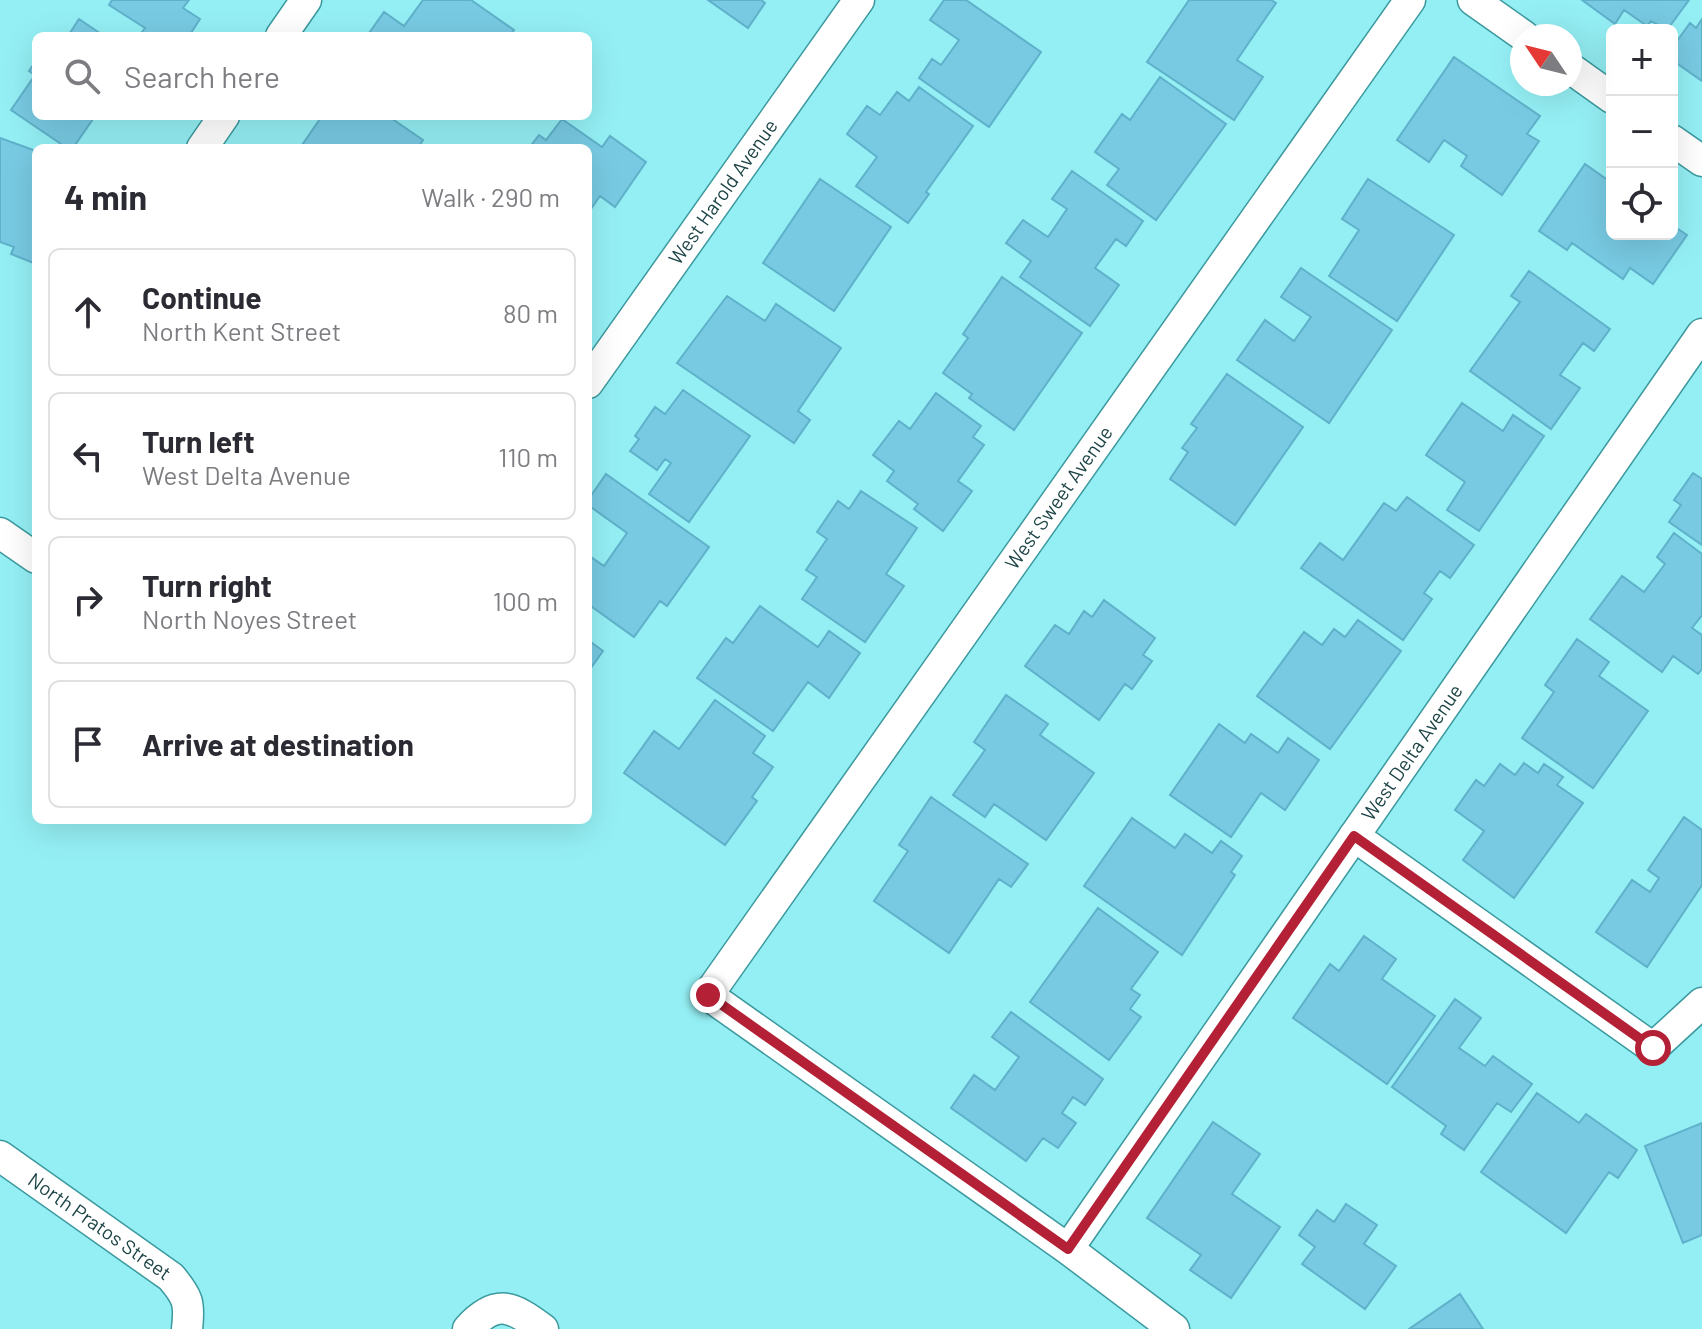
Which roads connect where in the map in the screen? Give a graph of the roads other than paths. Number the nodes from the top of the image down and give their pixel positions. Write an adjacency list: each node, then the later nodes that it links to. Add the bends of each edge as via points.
1 (306, 0): 6 (street)
2 (859, 0): 14 (street, West Harold Avenue)
3 (1410, 0): 20 (street, West Sweet Avenue, via 708,995)
4 (1473, 0): 5 (street)
5 (1510, 26)
6 (284, 32)
7 (1582, 77): 8 (street)
8 (1609, 96)
9 (221, 120): 10 (street)
10 (205, 144)
11 (1678, 144): 12 (street)
12 (1702, 161)
13 (1702, 334): 17 (street, West Delta Avenue)
14 (592, 377)
15 (0, 533): 16 (street)
16 (32, 555)
17 (1354, 836): 18 (street, via 1653,1048); 20 (street, West Delta Avenue)
18 (1702, 1003)
19 (0, 1156): 21 (street, North Pratos Street, via 171,1277 184,1292)
20 (1068, 1249): 24 (street)
21 (188, 1318)
22 (468, 1329): 23 (street, via 495,1308 508,1308)
23 (543, 1329)
24 (1174, 1329)

